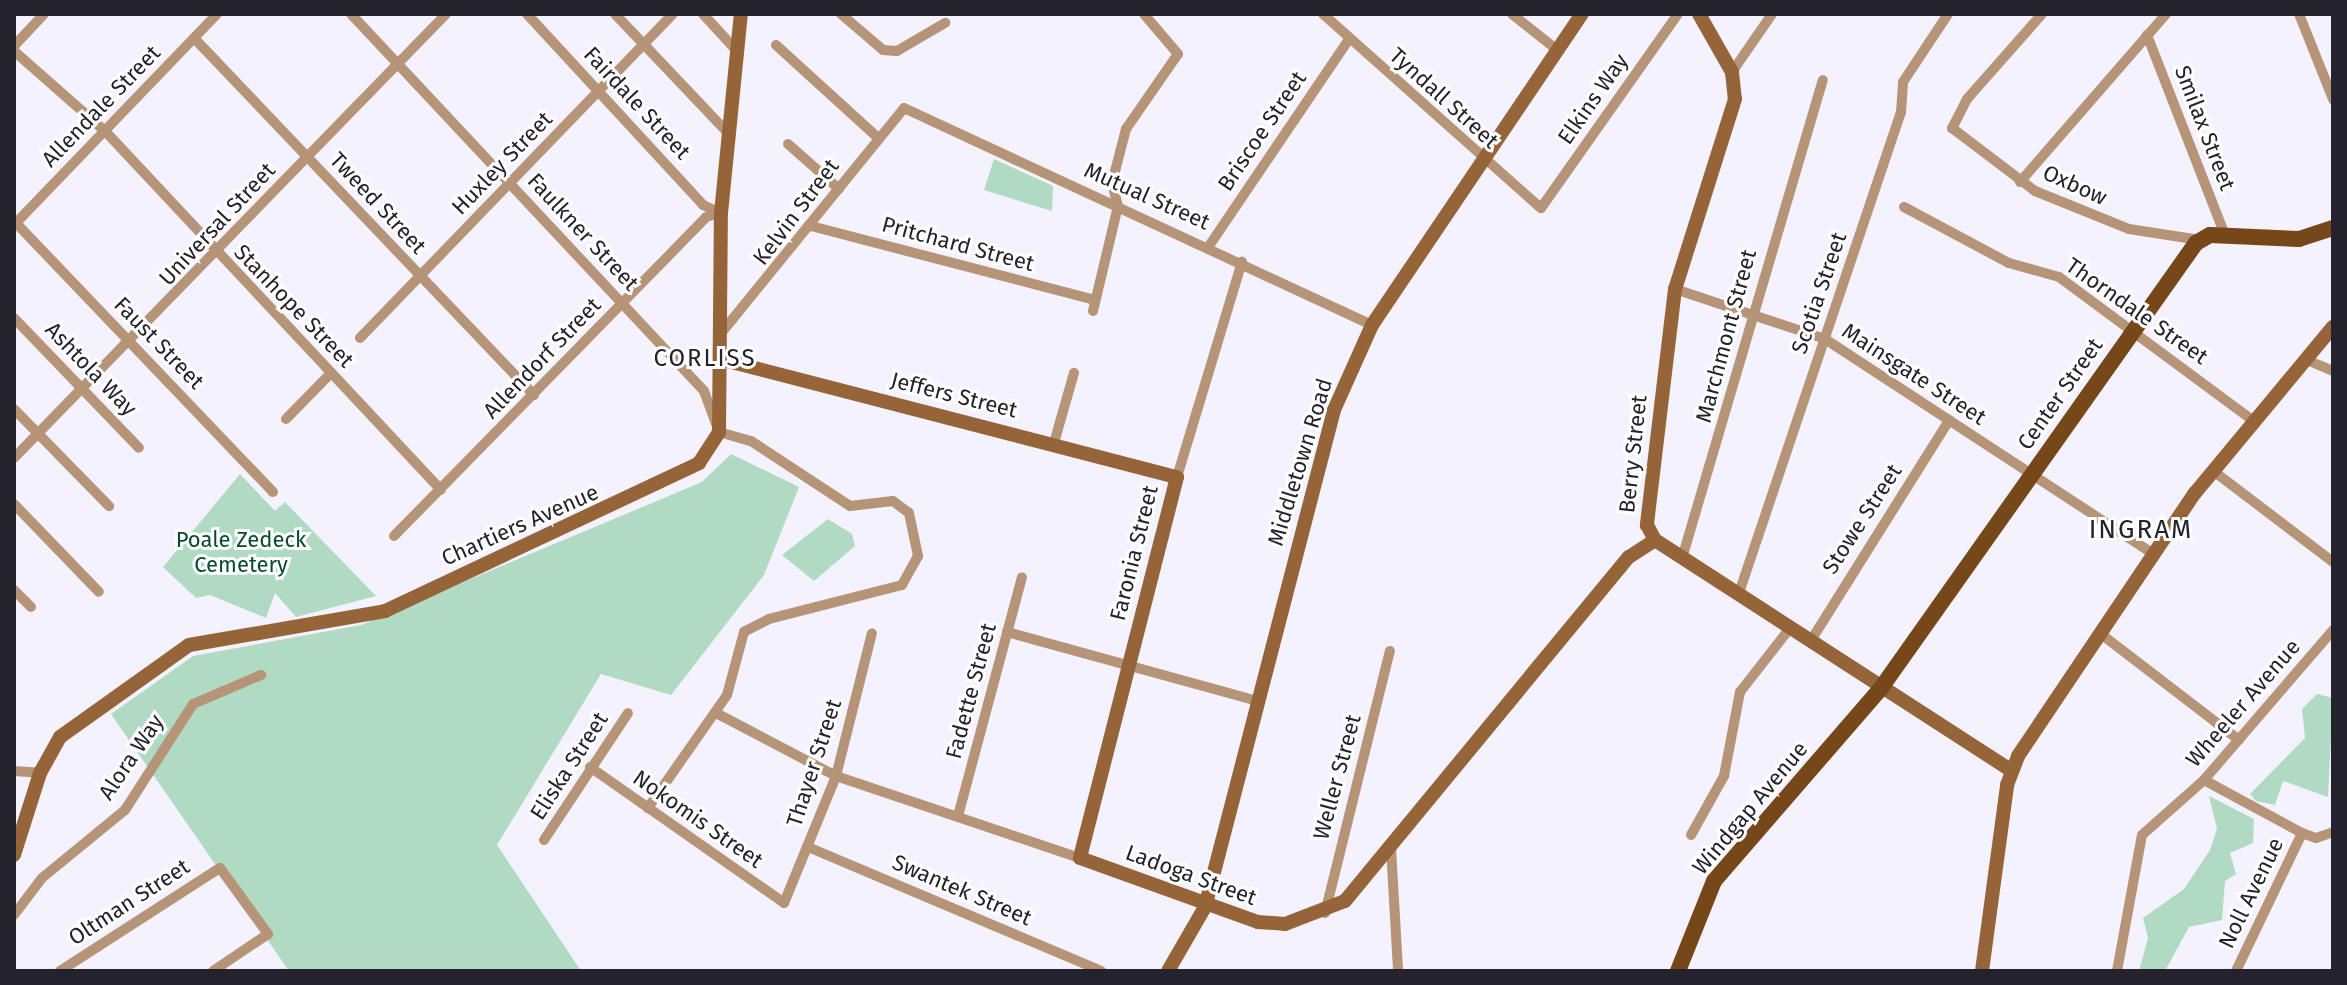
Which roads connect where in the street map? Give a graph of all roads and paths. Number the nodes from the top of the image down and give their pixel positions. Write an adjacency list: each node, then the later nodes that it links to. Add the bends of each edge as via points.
1 (44, 14): 28 (street)
2 (217, 14): 24 (street, Allendale Street)
3 (351, 14): 31 (street, Faulkner Street)
4 (446, 14): 31 (street, Universal Street)
5 (527, 14): 34 (street, Fairdale Street)
6 (615, 14): 26 (street)
7 (673, 14): 26 (street, Huxley Street)
8 (703, 14): 30 (street)
9 (741, 14): 30 (street)
10 (841, 14): 22 (street, via 883,50 897,51)
11 (1144, 14): 46 (street, via 1178,54 1126,129 1112,183)
12 (1323, 14): 25 (street, Tyndall Street)
13 (1512, 14): 29 (street)
14 (1582, 14): 29 (street, Middletown Road)
15 (1678, 14): 48 (street, Elkins Way)
16 (1699, 14): 32 (street, Berry Street)
17 (1772, 14): 32 (street)
18 (1948, 14): 68 (street, Scotia Street, via 1903,82 1901,112)
19 (2042, 14): 43 (street, Oxbow, via 1967,99 1952,128)
20 (2166, 14): 23 (street)
21 (2299, 14): 35 (street)
22 (945, 23)
23 (2147, 35): 43 (street); 53 (street, Smilax Street)
24 (194, 38): 37 (street, Allendale Street); 41 (street, Tweed Street)
25 (1349, 39): 42 (street, Tyndall Street); 55 (street, Briscoe Street)
26 (643, 45): 34 (street, Huxley Street); 38 (street)
27 (776, 45): 39 (street)
28 (14, 48): 37 (street, Stanhope Street)
29 (1556, 49): 42 (street, Middletown Road)
30 (738, 52): 38 (street)
31 (399, 64): 41 (street, Universal Street); 44 (street, Faulkner Street)
32 (1732, 72): 59 (street, Berry Street, via 1732,112)
33 (1823, 80): 61 (street, Marchmont Street)
34 (599, 91): 44 (street, Huxley Street); 49 (street, Fairdale Street, via 703,205)
35 (2333, 99)
36 (904, 108): 39 (street, Kelvin Street); 46 (street, Mutual Street)
37 (106, 132): 50 (street, Allendale Street); 56 (street, Stanhope Street)
38 (730, 135): 49 (street)
39 (877, 137): 45 (street, Kelvin Street)
40 (788, 144): 45 (street)
41 (309, 158): 56 (street, Universal Street); 58 (street, Tweed Street)
42 (1481, 158): 48 (street, Tyndall Street); 63 (street, Middletown Road)
43 (2020, 182): 54 (street, Oxbow, via 2129,229)
44 (510, 183): 58 (street, Huxley Street); 60 (street, Faulkner Street)
45 (839, 189): 51 (street, Kelvin Street)
46 (1118, 206): 51 (street, Pritchard Street, via 1094,306); 55 (street, Mutual Street)
47 (1904, 207): 65 (street, Thorndale Street, via 2009,263 2059,277)
48 (1541, 208)
49 (721, 213): 60 (street, Allendorf Street, via 706,217); 66 (street)
50 (15, 224): 69 (street, Faust Street)
51 (811, 226): 66 (street, Kelvin Street)
52 (2333, 228): 53 (main road, via 2299,239)
53 (2225, 235): 54 (main road)
54 (2196, 243): 65 (main road, Center Street)
55 (1209, 246): 57 (street, Mutual Street)
56 (217, 254): 69 (street, Universal Street); 73 (street, Stanhope Street)
57 (1242, 262): 63 (street, Mutual Street); 88 (street, Faronia Street)
58 (420, 276): 67 (street, Huxley Street); 76 (street, Tweed Street)
59 (1675, 289): 61 (street, Mainsgate Street); 94 (street, Berry Street, via 1645,513)
60 (622, 304): 76 (street, Allendorf Street); 81 (street, Faulkner Street, via 704,391)
61 (1750, 314): 68 (street, Mainsgate Street); 96 (street, Marchmont Street, via 1752,325)
62 (14, 318): 75 (street, Ashtola Way)
63 (1372, 325): 113 (street, Middletown Road, via 1326,438)
64 (2333, 327): 71 (street)
65 (2133, 329): 80 (street, Thorndale Street); 87 (main road, Center Street)
66 (718, 337): 70 (street)
67 (360, 338)
68 (1825, 339): 79 (street, Mainsgate Street); 101 (street, Scotia Street)
69 (130, 343): 75 (street, Universal Street); 90 (street, Faust Street)
70 (720, 359): 81 (street); 83 (street, Jeffers Street)
71 (2307, 360): 72 (street); 80 (street)
72 (2333, 371)
73 (331, 373): 78 (street); 89 (street, Stanhope Street)
74 (1074, 373): 83 (street)
75 (84, 391): 82 (street, Universal Street); 84 (street, Ashtola Way)
76 (534, 395): 89 (street, Allendorf Street)
77 (14, 409): 82 (street)
78 (286, 419)
79 (1949, 420): 87 (street, Mainsgate Street); 108 (street, Stowe Street)
80 (2252, 420): 86 (street)
81 (719, 432): 115 (street, via 787,461 850,506 893,501 901,507 918,556 902,585 886,594 752,625 738,644); 120 (street, Chartiers Avenue, via 699,463 674,479 385,611 189,645 60,737)
82 (39, 436): 85 (street, Universal Street); 92 (street)
83 (1054, 443): 88 (street, Jeffers Street)
84 (139, 448)
85 (14, 458)
86 (2212, 470): 95 (street); 97 (street)
87 (2031, 474): 95 (street, Mainsgate Street); 112 (main road, Center Street)
88 (1177, 477): 110 (street, Faronia Street)
89 (441, 490): 93 (street, Allendorf Street)
90 (273, 492)
91 (14, 504): 100 (street)
92 (109, 506)
93 (394, 536)
94 (1655, 540): 96 (street, Berry Street); 130 (street, Ladoga Street, via 1629,557)
95 (2154, 554): 107 (street)
96 (1683, 555): 101 (street, Berry Street)
97 (2333, 562)
98 (1022, 577): 105 (street, Fadette Street)
99 (14, 590): 102 (street)
100 (99, 592)
101 (1739, 593): 103 (street, Berry Street)
102 (31, 607)
103 (1790, 628): 108 (street, Berry Street); 127 (street, via 1740,692 1724,776)
104 (2333, 630): 116 (street, Wheeler Avenue)
105 (1007, 632): 110 (street); 124 (street, Fadette Street)
106 (872, 633): 121 (street, Thayer Street)
107 (2101, 634): 116 (street); 118 (street)
108 (1810, 642): 112 (street, Berry Street)
109 (1390, 651): 135 (street, Weller Street)
110 (1128, 667): 113 (street); 132 (street, Faronia Street)
111 (261, 675): 136 (street, Alora Way, via 193,704 125,810 42,878)
112 (1881, 688): 118 (street, Berry Street); 142 (main road, Windgap Avenue, via 1714,881)
113 (1257, 701): 134 (street, Middletown Road)
114 (628, 713): 117 (street, Eliska Street)
115 (716, 713): 121 (street, Ladoga Street); 123 (street)
116 (2239, 740): 122 (street, Wheeler Avenue)
117 (590, 767): 123 (street, Nokomis Street); 128 (street, Eliska Street)
118 (2011, 770): 143 (street)
119 (14, 771): 120 (street)
120 (40, 773): 131 (street, Chartiers Avenue)
121 (836, 776): 124 (street, Ladoga Street); 129 (street, Thayer Street)
122 (2204, 780): 126 (street); 144 (street, Wheeler Avenue, via 2142,835)
123 (648, 808): 133 (street, Nokomis Street)
124 (958, 816): 132 (street, Ladoga Street)
125 (2333, 832): 126 (street, via 2316,838)
126 (2302, 833): 145 (street, Noll Avenue)
127 (1691, 835)
128 (544, 840)
129 (808, 847): 133 (street, Thayer Street); 139 (street, Swantek Street)
130 (1391, 848): 135 (street, Ladoga Street, via 1345,901); 141 (street)
131 (14, 855)
132 (1080, 858): 134 (street, Ladoga Street)
133 (784, 903)
134 (1205, 907): 135 (street, Ladoga Street, via 1285,924); 140 (street, Middletown Road)
135 (1325, 913)
136 (14, 915)
137 (60, 971): 138 (street, Oltman Street, via 220,868 268,934)
138 (213, 971)
139 (1101, 971)
140 (1168, 971)
141 (1398, 971)
142 (1678, 971)
143 (1982, 971)
144 (2117, 971)
145 (2236, 971)

